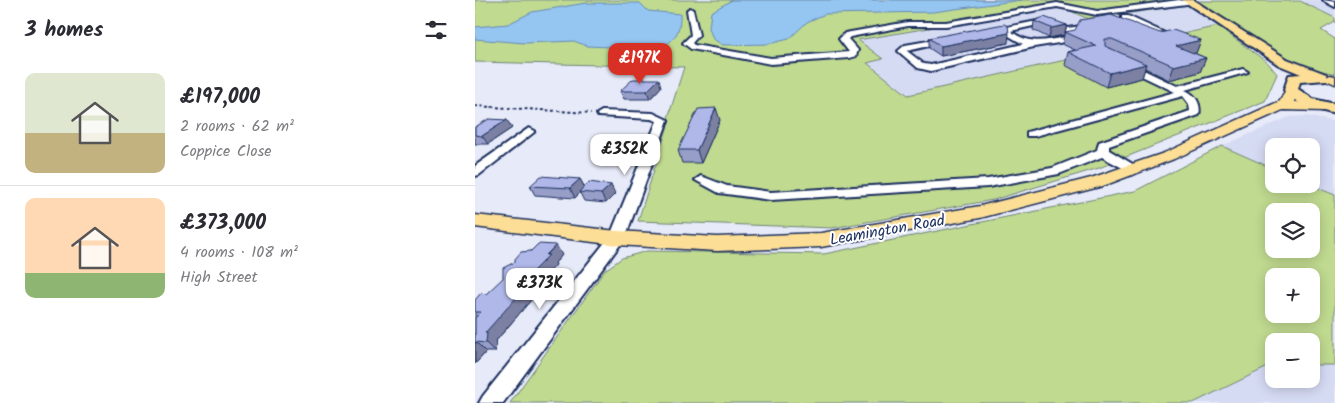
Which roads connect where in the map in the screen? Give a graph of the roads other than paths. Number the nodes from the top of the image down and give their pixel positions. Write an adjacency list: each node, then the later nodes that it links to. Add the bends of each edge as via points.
1 (1326, 0): 3 (lane)
2 (1189, 2): 4 (street, via 1097,13 1057,5 946,24 907,24 848,35 843,39 854,50 849,56 771,61 691,47 687,43 695,35); 5 (highway)
3 (1335, 5)
4 (691, 10)
5 (1205, 12): 6 (street, via 1171,10); 16 (highway)
6 (1125, 18): 7 (street); 12 (street, via 1161,33)
7 (1116, 19)
8 (1101, 25): 11 (street)
9 (995, 30): 10 (street)
10 (1005, 30): 11 (street, via 1042,22); 14 (street)
11 (1068, 30): 14 (street, via 1072,33 1069,39)
12 (1135, 34)
13 (960, 36): 14 (street, via 902,51 921,66 931,68)
14 (1031, 45)
15 (1114, 59): 20 (street)
16 (1283, 62): 18 (highway); 19 (highway, via 1291,72)
17 (1243, 72): 20 (street)
18 (1330, 79): 19 (highway, via 1305,76)
19 (1291, 85): 21 (main road, via 1289,101); 22 (highway, via 1302,100)
20 (1180, 91): 25 (street); 26 (street, via 1188,95 1195,113 1103,144)
21 (1280, 106): 22 (main road, Leamington Road); 27 (main road, Leamington Road, via 1169,156)
22 (1332, 109)
23 (602, 114): 31 (street, via 659,117 663,120)
24 (529, 131): 28 (street)
25 (1031, 134)
26 (1103, 152): 27 (street); 29 (street, via 1055,171 988,183 771,196 724,190)
27 (1132, 169): 31 (main road, Leamington Road, via 1097,182 980,212 821,240 717,244)
28 (475, 172)
29 (701, 180)
30 (475, 221): 31 (main road, Leamington Road)
31 (617, 238): 32 (street)
32 (490, 403)

